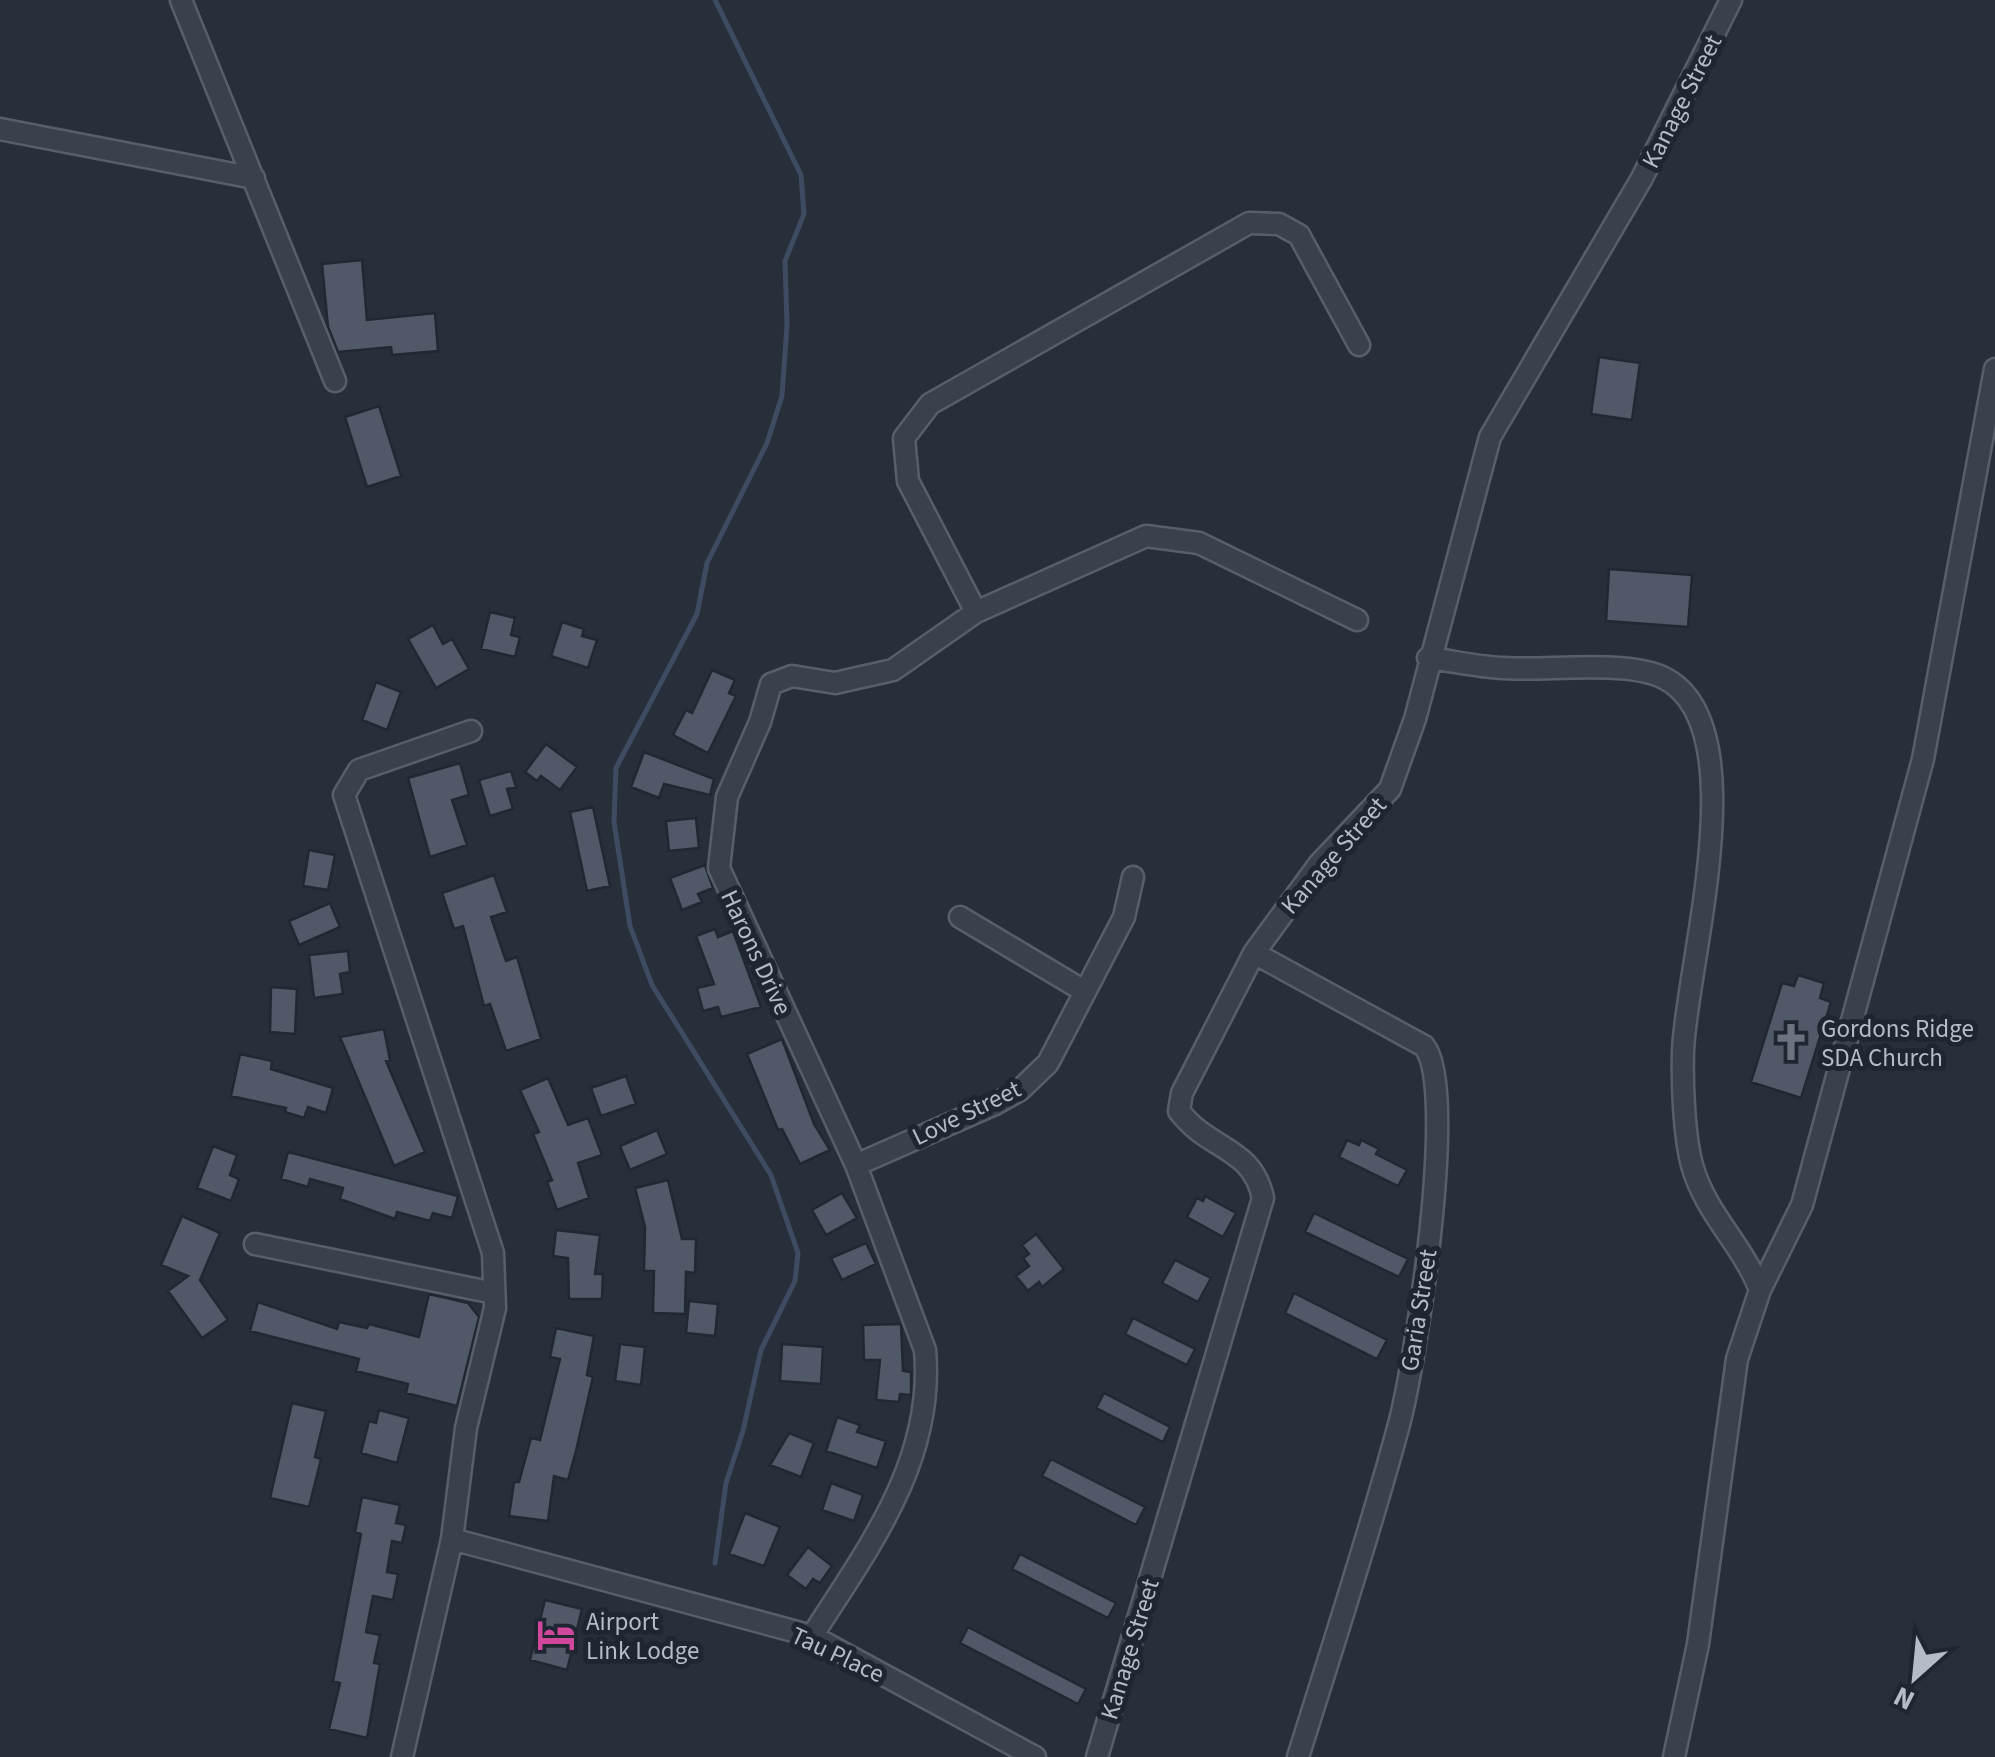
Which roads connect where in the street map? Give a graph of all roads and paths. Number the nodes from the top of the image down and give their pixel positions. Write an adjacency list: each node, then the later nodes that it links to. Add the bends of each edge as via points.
1 (182, 0): 4 (street)
2 (1731, 0): 10 (street, Kanage Street, via 1642,178 1490,437)
3 (0, 129): 4 (street)
4 (254, 178): 7 (street)
5 (1360, 345): 8 (street, via 1299,235 1278,224 1249,223 930,404 904,438 908,481)
6 (1995, 369): 18 (street, via 1924,759 1802,1205)
7 (335, 381)
8 (976, 612): 9 (street, Harons Drive, via 1146,536 1199,544); 16 (street, Harons Drive, via 893,670 836,683 792,676 771,684 726,797 719,868)
9 (1356, 620)
10 (1428, 658): 14 (street, Kanage Street, via 1390,790 1320,863); 18 (street, via 1660,676 1685,692 1708,733 1709,850 1682,1053 1692,1164 1714,1216 1747,1256)
11 (471, 731): 19 (street, via 370,764 344,795 465,1158 493,1253)
12 (1133, 878): 15 (street, Love Street, via 1124,917)
13 (960, 917): 15 (street)
14 (1254, 954): 24 (street, Kanage Street, via 1182,1093 1179,1111 1196,1134 1247,1162 1263,1198); 25 (street, Garia Street, via 1424,1046 1439,1090 1436,1194 1400,1424)
15 (1084, 990): 16 (street, Love Street, via 1048,1063 1020,1090)
16 (856, 1165): 21 (street, Harons Drive, via 925,1350 926,1392 920,1438 890,1513)
17 (255, 1244): 19 (street)
18 (1760, 1290): 26 (street, via 1737,1359 1698,1644)
19 (494, 1293): 20 (street)
20 (452, 1539): 21 (street, Tau Place); 22 (street)
21 (812, 1636): 23 (street, Tau Place)
22 (402, 1757)
23 (1036, 1757)
24 (1097, 1757)
25 (1298, 1757)
26 (1674, 1757)

